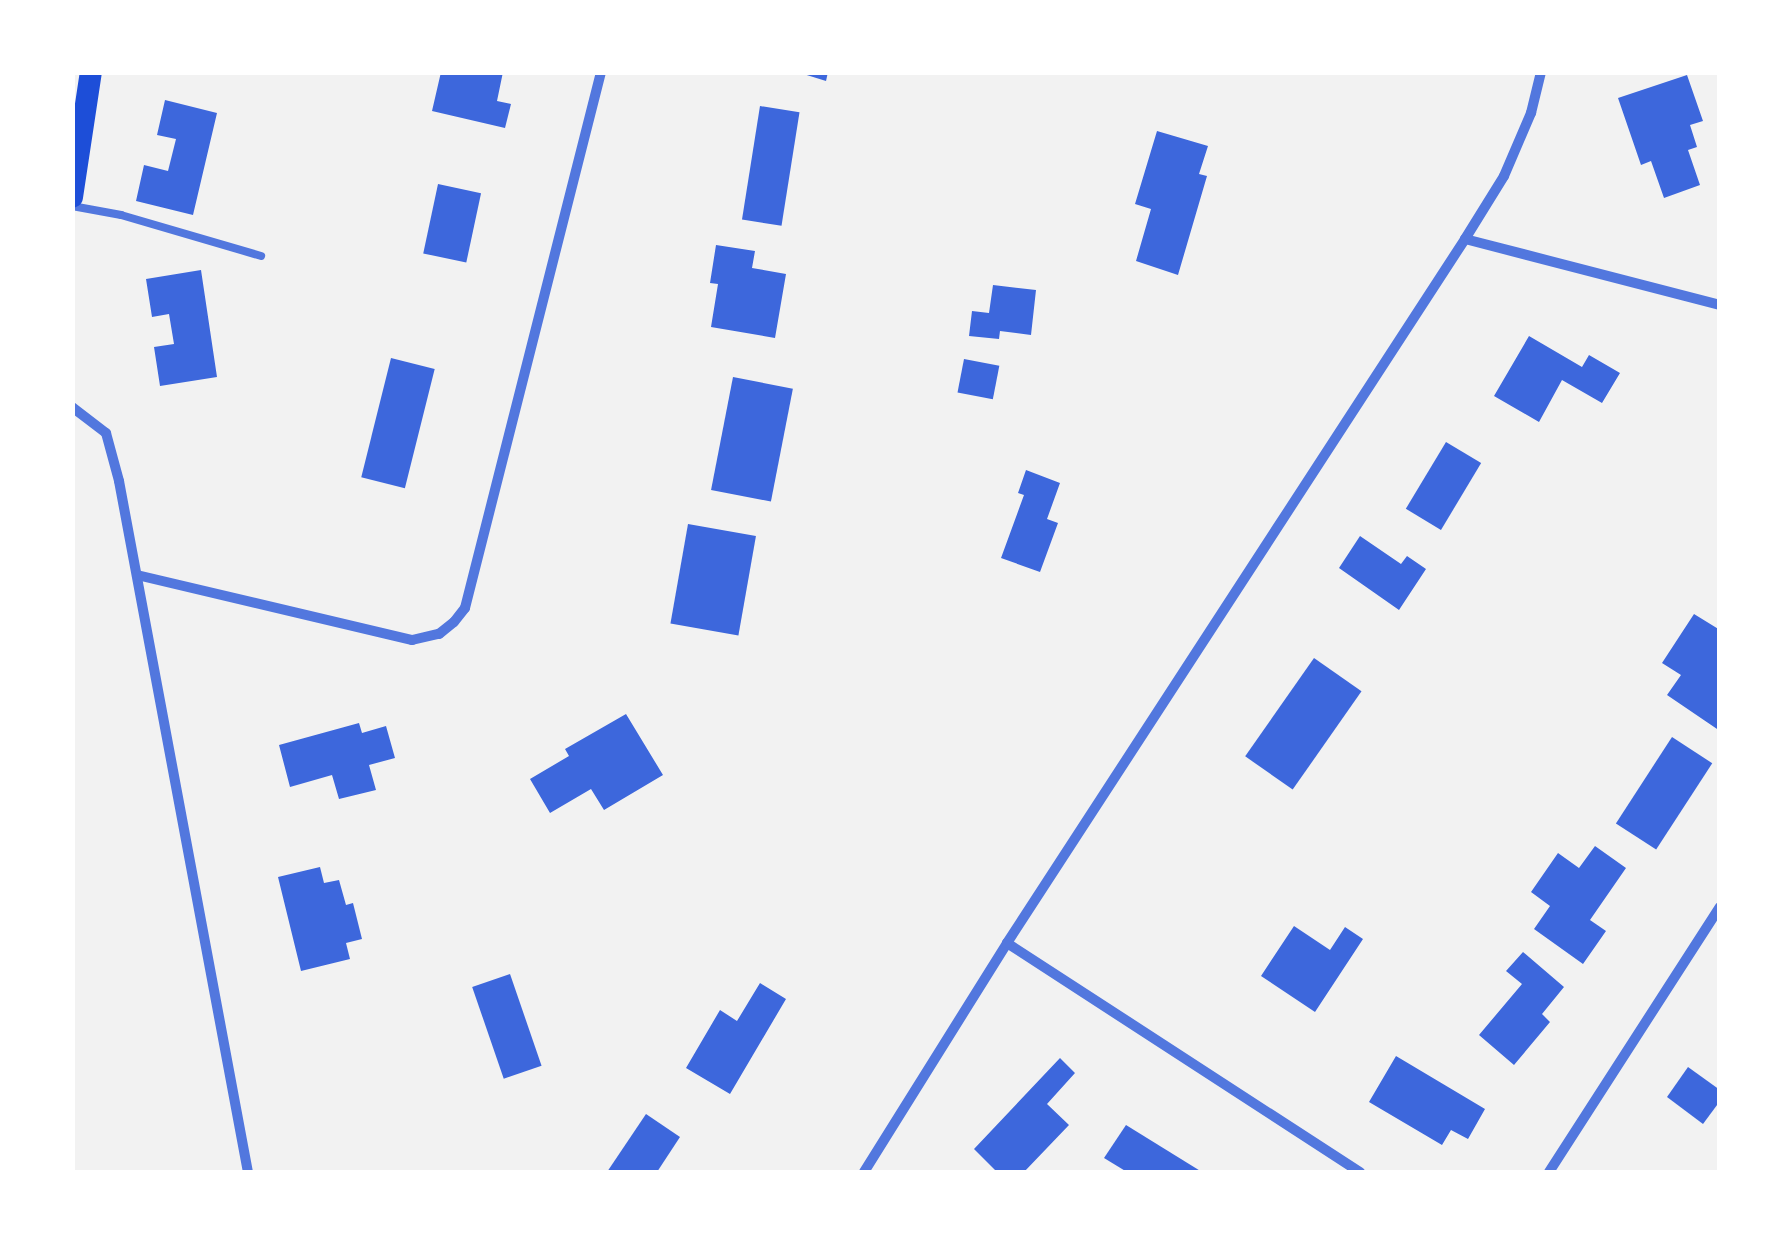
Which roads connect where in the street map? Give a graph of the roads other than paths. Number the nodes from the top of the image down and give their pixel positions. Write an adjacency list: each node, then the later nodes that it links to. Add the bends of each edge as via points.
1 (92, 72): 4 (main road)
2 (601, 72): 10 (street, via 465,608 454,622 439,634 412,640)
3 (1541, 72): 6 (street, via 1504,176)
4 (72, 196)
5 (72, 206): 7 (lane)
6 (1466, 239): 8 (street); 12 (street)
7 (261, 256)
8 (1720, 306)
9 (72, 408): 10 (street, via 106,433)
10 (137, 576): 13 (street)
11 (1720, 907): 16 (street)
12 (1007, 942): 14 (street); 15 (street)
13 (248, 1172)
14 (864, 1172)
15 (1360, 1172)
16 (1548, 1172)

